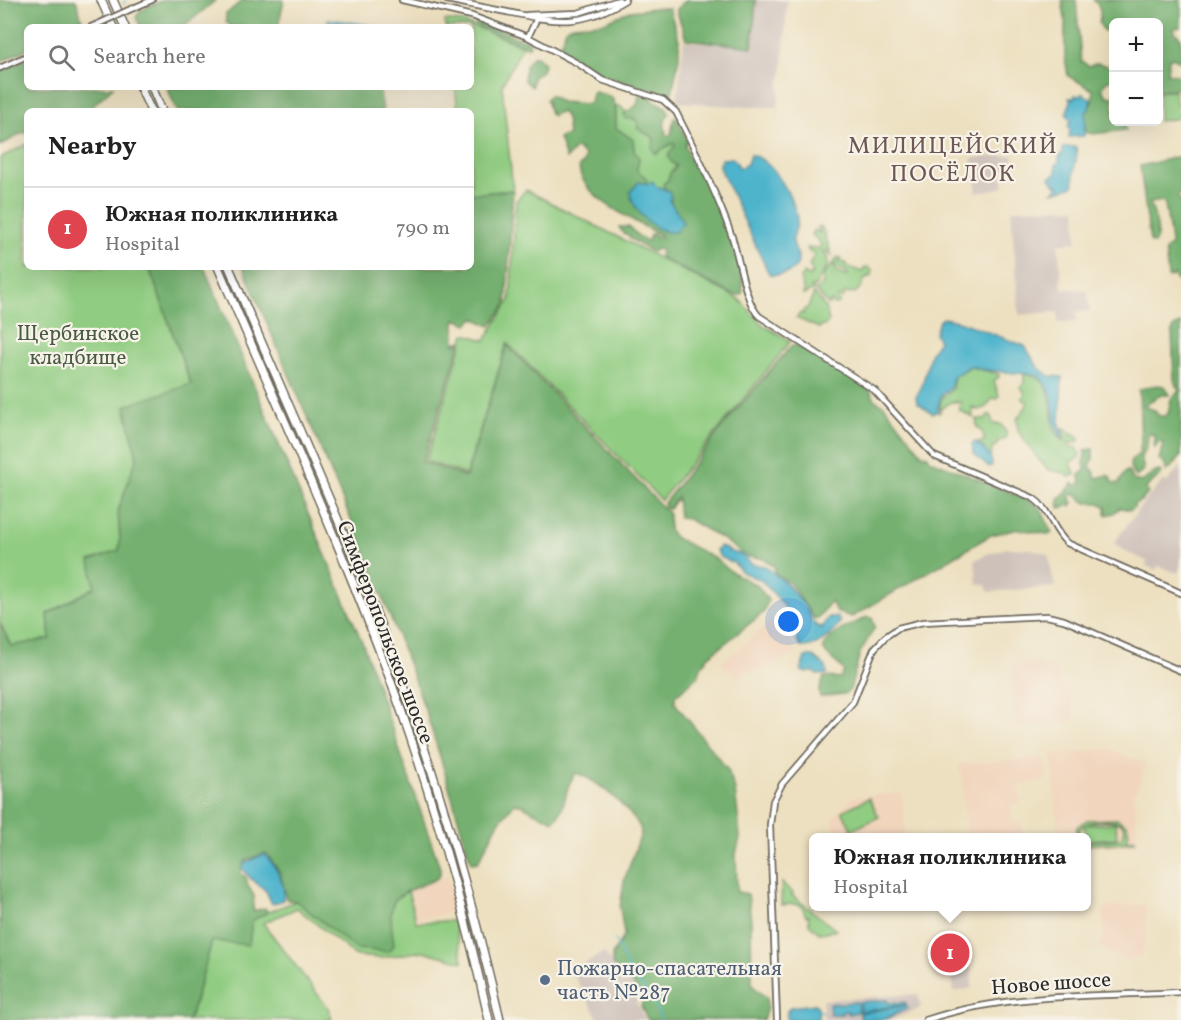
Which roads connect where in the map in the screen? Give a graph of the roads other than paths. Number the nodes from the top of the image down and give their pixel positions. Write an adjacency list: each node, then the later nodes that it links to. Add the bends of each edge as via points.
1 (101, 0): 10 (highway)
2 (113, 0): 11 (highway)
3 (152, 0): 9 (street, bridge)
4 (402, 0): 12 (street, via 472,16)
5 (447, 0): 8 (street)
6 (619, 0): 8 (street, via 579,13)
7 (625, 0): 8 (street, via 568,21)
8 (538, 17): 12 (street)
9 (98, 24)
10 (112, 24)
11 (124, 24)
12 (528, 37): 21 (street, via 602,80 654,97 673,108 732,234 756,313 874,390 934,456 1033,498 1045,508 1067,543)
13 (24, 57): 14 (street)
14 (0, 68)
15 (141, 90): 17 (highway)
16 (153, 90): 18 (highway)
17 (150, 108)
18 (161, 108)
19 (219, 270): 24 (highway, Симферопольское шоссе, via 354,585 400,707 455,883)
20 (230, 270): 25 (highway, Симферопольское шоссе, via 392,655 465,881)
21 (1181, 593)
22 (1181, 671): 26 (street, via 1047,616 922,622 898,628 885,637 869,659 853,702 782,784 773,801 770,825)
23 (1181, 992): 27 (street, Новое шоссе, via 1002,1001)
24 (489, 1020)
25 (500, 1020)
26 (777, 1020)
27 (926, 1020)

